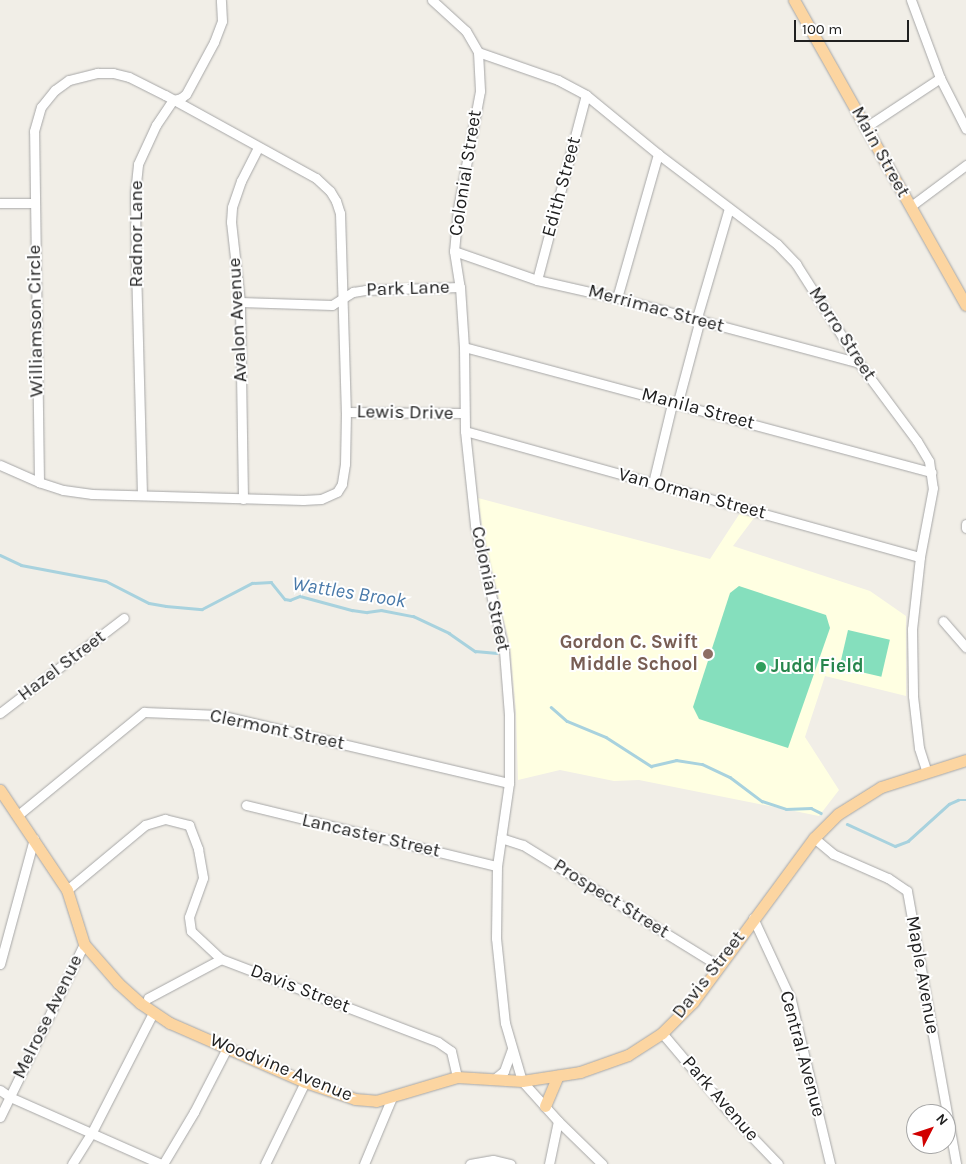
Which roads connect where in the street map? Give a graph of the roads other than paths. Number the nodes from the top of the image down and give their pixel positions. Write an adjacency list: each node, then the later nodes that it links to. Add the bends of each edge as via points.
1 (221, 0): 8 (street, Radnor Lane, via 222,20 214,42 186,94)
2 (432, 0): 5 (street, Colonial Street, via 466,32)
3 (794, 0): 9 (main road, Main Street)
4 (911, 0): 6 (street)
5 (478, 52): 7 (street, Morro Street, via 558,80); 18 (street, Colonial Street, via 480,91 458,209)
6 (940, 78): 9 (street); 10 (street)
7 (586, 95): 12 (street, Morro Street); 19 (street, Edith Street)
8 (173, 100): 11 (street, Williamson Circle); 15 (street, Williamson Circle, via 114,73 84,75 55,90 42,107 34,131); 36 (street, Radnor Lane, via 146,143 138,164 135,193)
9 (866, 127): 16 (main road, Main Street)
10 (966, 129)
11 (258, 147): 21 (street, Williamson Circle, via 316,178 336,201 340,212); 23 (street, Avalon Avenue, via 232,207)
12 (658, 154): 17 (street, Morro Street); 22 (street)
13 (966, 165): 16 (street)
14 (0, 203): 15 (street)
15 (34, 203): 34 (street, Williamson Circle)
16 (911, 206): 24 (main road, Main Street)
17 (729, 208): 25 (street, via 698,314); 27 (street, Morro Street, via 777,244 796,264)
18 (454, 251): 19 (street, Merrimac Street); 20 (street, Colonial Street)
19 (537, 280): 22 (street, Merrimac Street)
20 (460, 287): 21 (street, Park Lane, via 365,290); 26 (street, Colonial Street)
21 (343, 298): 23 (street, Park Lane, via 332,305); 29 (street, Williamson Circle)
22 (617, 298): 25 (street, Merrimac Street)
23 (240, 302): 37 (street, Avalon Avenue)
24 (966, 305)
25 (699, 320): 27 (street, Merrimac Street); 28 (street)
26 (464, 347): 28 (street, Manila Street); 30 (street, Colonial Street)
27 (859, 363): 33 (street, Morro Street, via 917,441)
28 (675, 403): 33 (street, Manila Street); 35 (street, via 671,408)
29 (346, 412): 30 (street, Lewis Drive); 37 (street, Williamson Circle, via 346,464 337,492 321,499)
30 (464, 413): 31 (street, Colonial Street)
31 (465, 431): 35 (street, Van Orman Street); 47 (street, Colonial Street, via 475,525 504,652 509,715)
32 (0, 465): 34 (street)
33 (932, 472): 40 (street, Morro Street, via 933,488)
34 (39, 482): 36 (street, Williamson Circle, via 63,490 92,494)
35 (653, 483): 40 (street, Van Orman Street)
36 (142, 495): 37 (street, Williamson Circle)
37 (243, 499)
38 (966, 524): 39 (street)
39 (966, 528)
40 (920, 557): 46 (street, Morro Street, via 911,662 920,748)
41 (124, 618): 44 (street, Hazel Street)
42 (943, 620): 43 (street)
43 (966, 646)
44 (0, 713)
45 (966, 760): 46 (main road, Davis Street)
46 (926, 772): 52 (main road, Davis Street, via 881,788 838,814)
47 (509, 783): 50 (street, Clermont Street, via 219,715 144,712); 51 (street, Colonial Street)
48 (0, 790): 50 (main road)
49 (246, 806): 54 (street, Lancaster Street)
50 (18, 815): 53 (main road)
51 (501, 838): 54 (street, Colonial Street); 60 (street, Prospect Street, via 523,845)
52 (814, 838): 56 (main road, Davis Street); 88 (street, Maple Avenue, via 833,854 888,878 907,891)
53 (34, 839): 55 (main road); 59 (street)
54 (497, 866): 65 (street, Colonial Street, via 496,938 505,1023)
55 (66, 890): 57 (main road); 58 (street, via 145,825 165,819 189,824 203,878 189,916 191,931)
56 (753, 918): 60 (main road, Davis Street); 87 (street, Central Avenue, via 791,1000)
57 (84, 944): 61 (main road, via 118,983); 72 (street, Melrose Avenue)
58 (221, 959): 61 (street); 67 (street, Davis Street, via 438,1042 451,1051)
59 (0, 964)
60 (719, 966): 63 (main road, Davis Street, via 692,1002)
61 (144, 1001): 62 (main road, Woodvine Avenue)
62 (153, 1013): 64 (main road, Woodvine Avenue); 77 (street)
63 (662, 1033): 66 (main road, Davis Street, via 628,1055); 86 (street, Park Avenue, via 733,1118)
64 (227, 1048): 70 (main road, Woodvine Avenue); 79 (street)
65 (512, 1048): 68 (street, via 504,1070); 69 (street, Colonial Street)
66 (558, 1076): 69 (main road, Davis Street); 74 (main road)
67 (457, 1077): 68 (main road, Davis Street); 73 (main road, Woodvine Avenue)
68 (493, 1080): 69 (main road, Davis Street)
69 (522, 1081): 74 (street, Colonial Street)
70 (305, 1082): 73 (main road, Woodvine Avenue, via 355,1099 376,1101); 80 (street)
71 (0, 1090): 72 (street)
72 (10, 1097): 75 (street, Melrose Avenue); 77 (street)
73 (392, 1097): 81 (street)
74 (545, 1106): 76 (street, Colonial Street)
75 (0, 1117)
76 (558, 1121): 84 (street); 85 (street, Colonial Street)
77 (92, 1132): 78 (street); 79 (street)
78 (72, 1164)
79 (162, 1164)
80 (265, 1164)
81 (364, 1164)
82 (470, 1164): 83 (street, via 493,1160)
83 (511, 1164)
84 (549, 1164)
85 (602, 1164)
86 (778, 1164)
87 (830, 1164)
88 (956, 1164)

